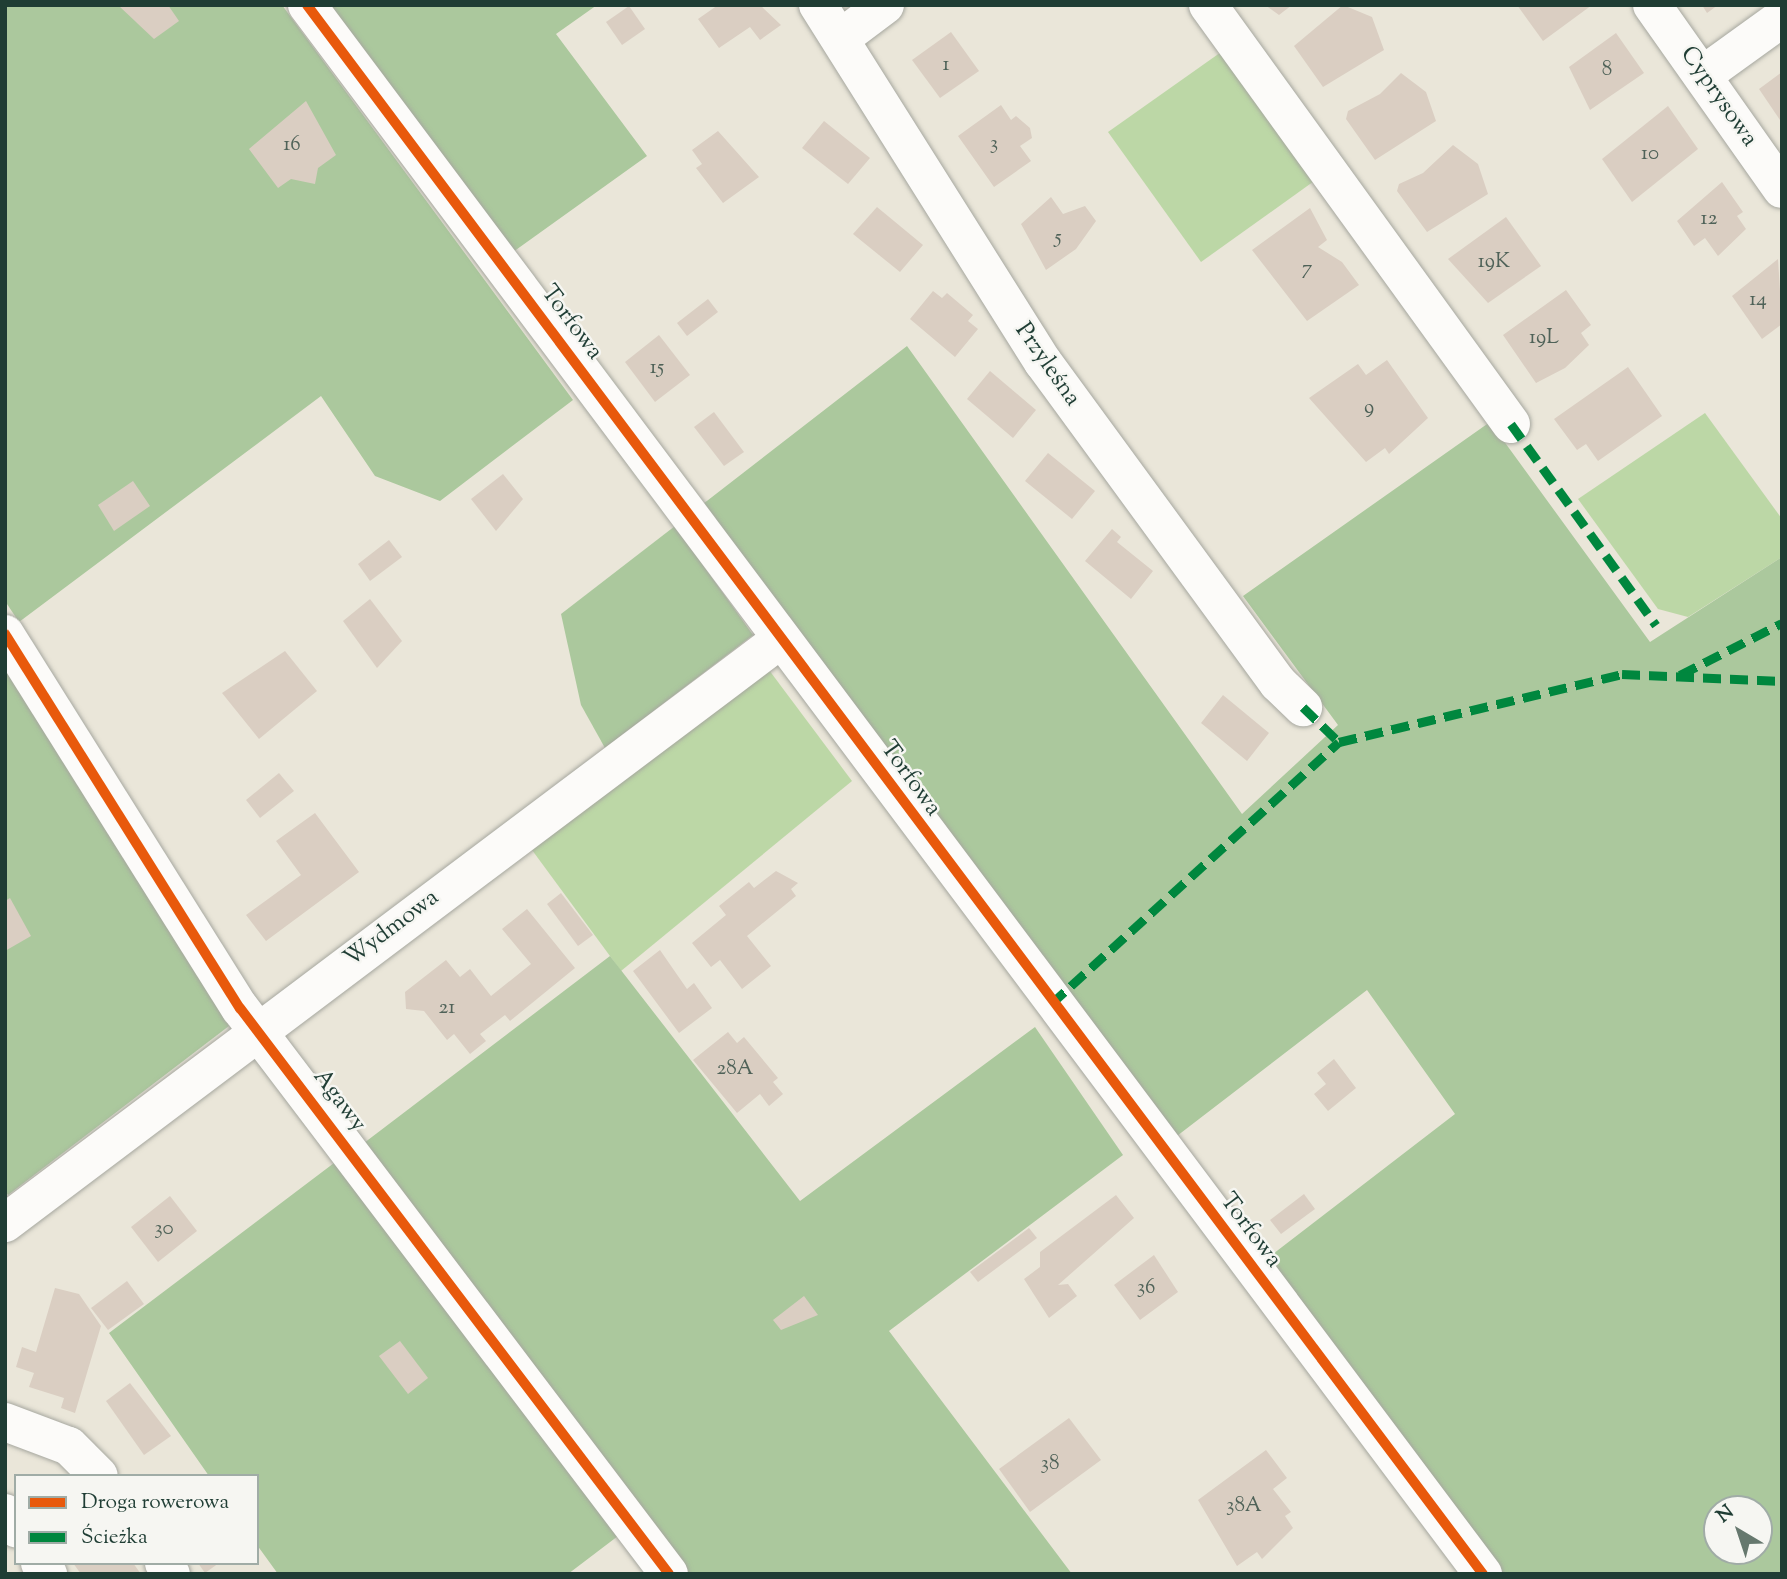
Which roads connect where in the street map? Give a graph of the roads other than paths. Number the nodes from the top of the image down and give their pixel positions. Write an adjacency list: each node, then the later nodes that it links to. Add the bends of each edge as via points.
1 (307, 5): 12 (street, Torfowa)
2 (818, 5): 7 (street, Przyleśna)
3 (885, 5): 7 (street)
4 (1208, 5): 10 (street)
5 (1652, 5): 8 (street, Cyprysowa)
6 (1782, 18): 8 (street)
7 (841, 37): 13 (street, Przyleśna, via 1037,352 1279,683)
8 (1703, 75): 9 (street, Cyprysowa)
9 (1782, 189)
10 (1511, 424)
11 (5, 634): 14 (street, Agawy)
12 (781, 639): 14 (street, Wydmowa); 19 (street, Torfowa)
13 (1303, 707)
14 (258, 1029): 15 (street, Wydmowa); 18 (street, Agawy)
15 (5, 1223)
16 (5, 1422): 17 (street, via 69,1446)
17 (97, 1474)
18 (669, 1574)
19 (1483, 1574)

